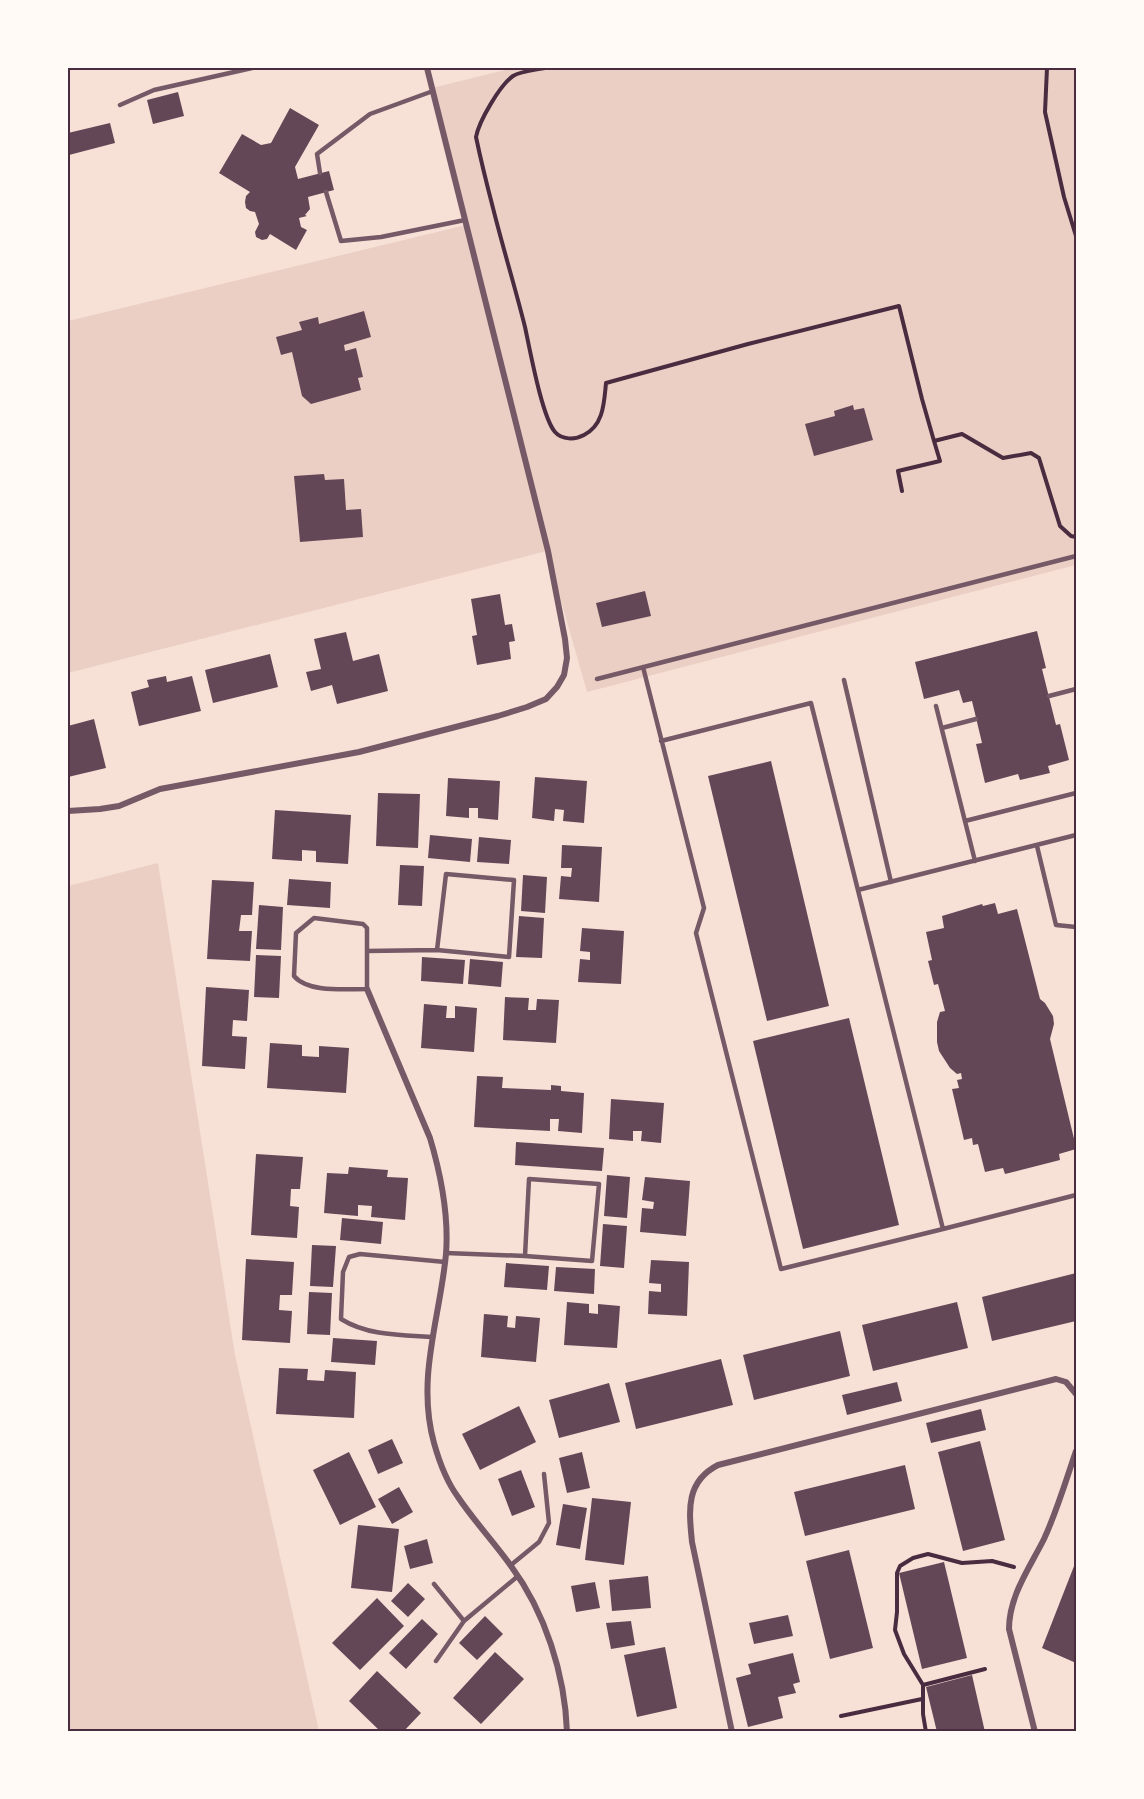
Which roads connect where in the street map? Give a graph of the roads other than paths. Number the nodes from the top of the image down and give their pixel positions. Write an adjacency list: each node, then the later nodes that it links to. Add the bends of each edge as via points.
1 (252, 68): 4 (lane, via 154,90)
2 (427, 68): 3 (street)
3 (433, 92): 5 (lane, via 370,114 317,154); 7 (street)
4 (120, 105)
5 (320, 173)
6 (326, 192): 7 (lane, via 341,241)
7 (465, 220): 19 (street, via 548,551 567,658 557,687 546,699 527,707 359,752 160,789 119,806)
8 (1077, 556): 9 (lane)
9 (643, 667): 10 (lane); 17 (lane)
10 (597, 679)
11 (844, 680): 24 (lane)
12 (1077, 689): 13 (lane)
13 (1049, 696)
14 (936, 706): 16 (lane)
15 (976, 719): 16 (lane)
16 (942, 728): 20 (lane)
17 (661, 741): 25 (lane, via 811,703); 31 (lane, via 704,908 696,933 781,1269)
18 (1077, 793): 20 (lane)
19 (68, 811)
20 (965, 821): 23 (lane)
21 (1077, 835): 22 (lane)
22 (1037, 846): 23 (lane); 26 (lane, via 1056,925)
23 (975, 861): 24 (lane)
24 (891, 882): 25 (lane)
25 (858, 890): 31 (lane)
26 (1077, 927)
27 (438, 950): 27 (lane, via 446,874 514,880 509,957); 28 (lane)
28 (367, 951): 29 (lane); 29 (lane, via 363,924 314,918 296,933 294,976 299,983)
29 (367, 989): 32 (street, via 438,1163)
30 (1077, 1195): 31 (lane)
31 (943, 1228)
32 (446, 1253): 33 (lane); 34 (street)
33 (525, 1256): 33 (lane, via 529,1179 599,1184 592,1261)
34 (445, 1262): 35 (street); 35 (lane, via 360,1254 349,1257 343,1272 341,1319 353,1327 387,1335)
35 (433, 1337): 39 (street, via 426,1392 434,1444 457,1496)
36 (1077, 1394): 45 (street, via 1066,1382 1056,1379 708,1470 691,1497 690,1510 694,1552)
37 (1077, 1451): 46 (street, via 1045,1537 1014,1598 1009,1619)
38 (544, 1474): 39 (lane, via 549,1523 539,1542)
39 (511, 1565): 40 (street)
40 (518, 1576): 42 (lane); 44 (street, via 553,1655 563,1692)
41 (434, 1584): 42 (lane)
42 (464, 1621): 43 (lane)
43 (435, 1661)
44 (567, 1731)
45 (732, 1731)
46 (1035, 1731)

